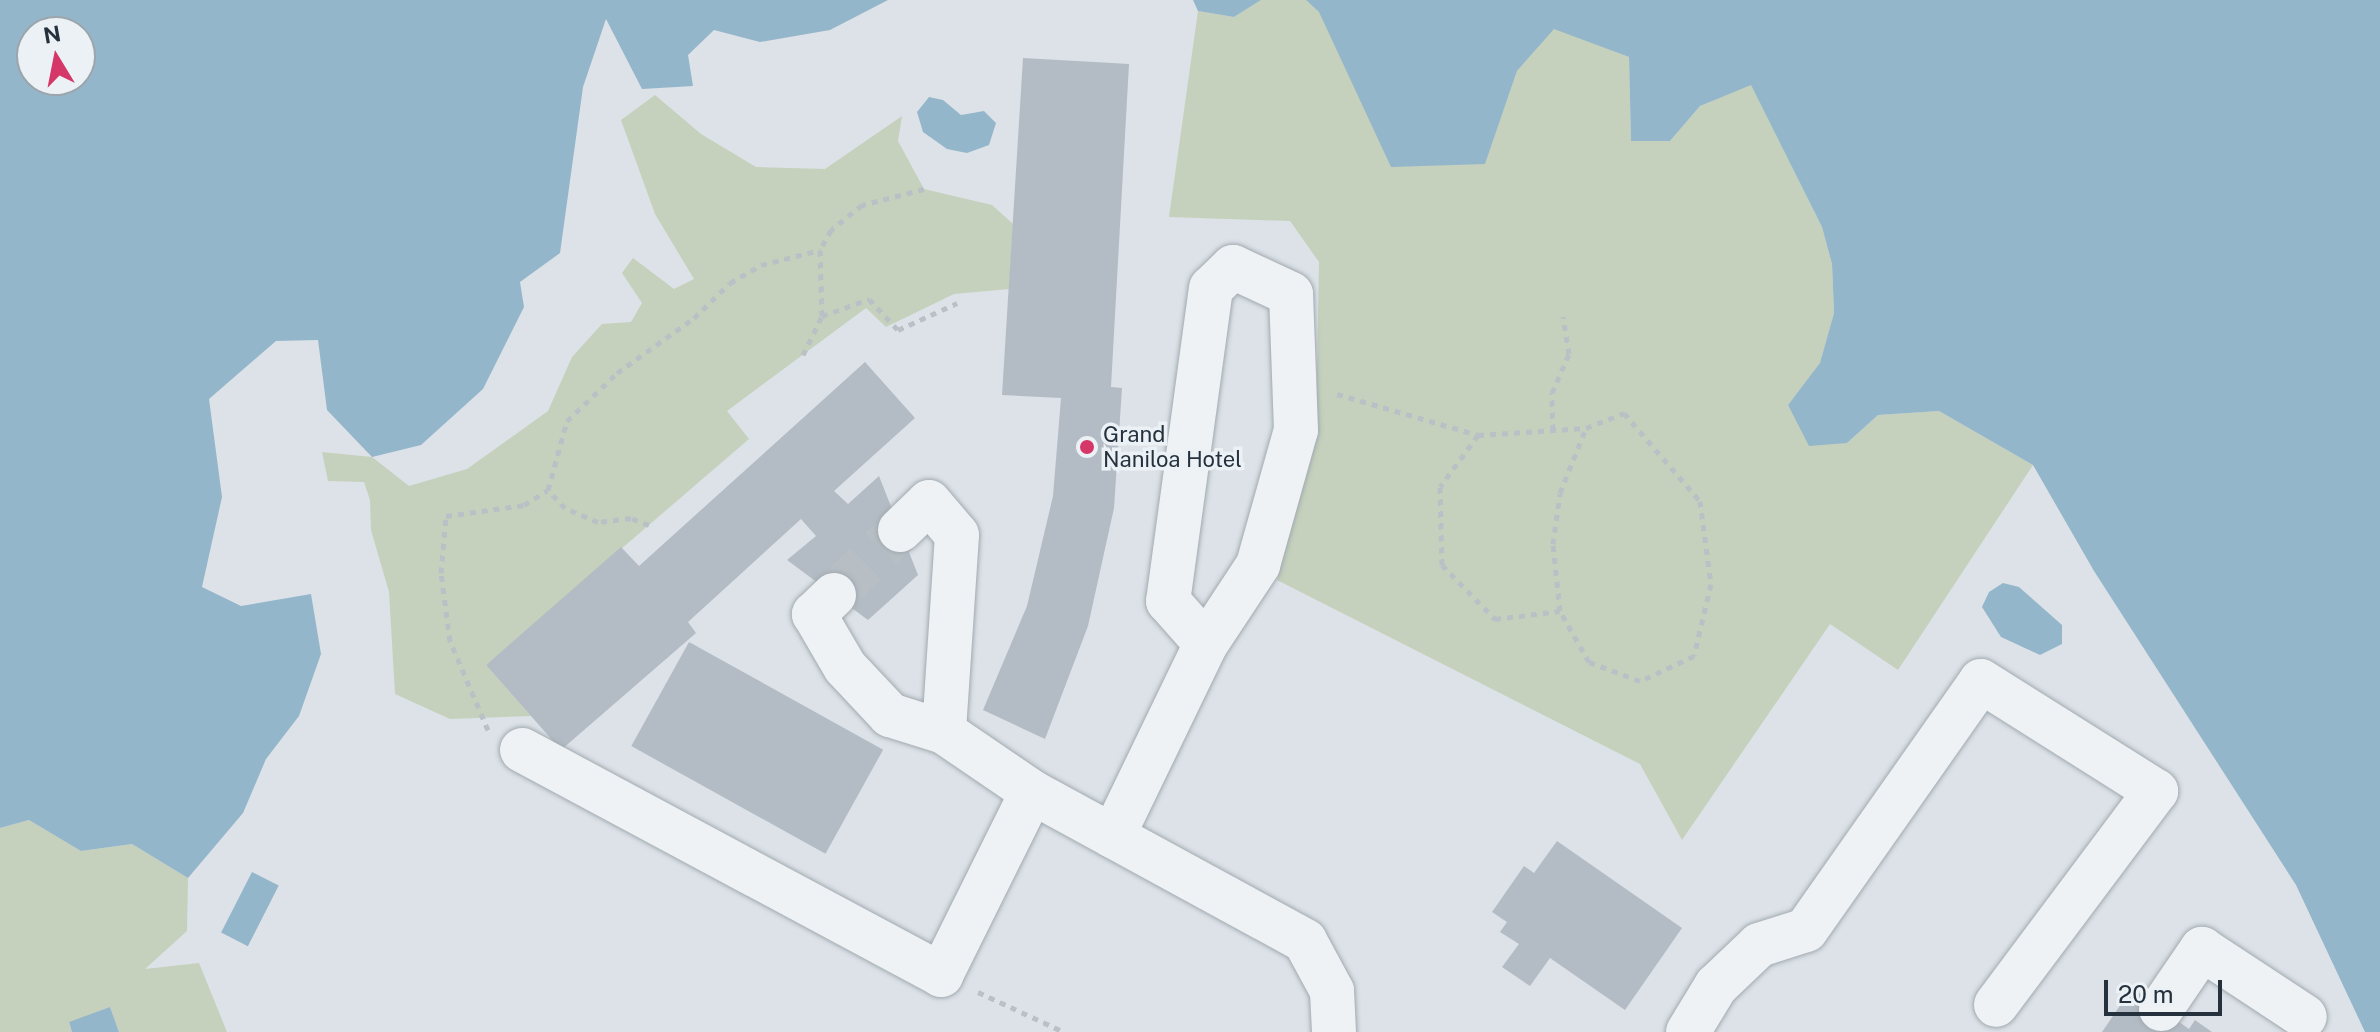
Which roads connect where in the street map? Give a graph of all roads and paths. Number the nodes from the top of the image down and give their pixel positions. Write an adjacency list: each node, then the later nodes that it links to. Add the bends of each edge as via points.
1 (924, 189): 2 (path, via 862,205 831,230)
2 (820, 250): 4 (path); 11 (path, via 761,265 730,283 694,318 617,373 567,421)
3 (957, 303): 4 (path, via 898,330 869,299)
4 (822, 316): 6 (path)
5 (1563, 316): 9 (path, via 1569,354 1552,393)
6 (803, 355)
7 (1294, 380): 10 (path); 16 (lane, via 1296,430 1258,565); 16 (lane, via 1291,294 1233,267 1211,288 1168,601)
8 (1586, 428): 9 (path); 15 (path, via 1560,493 1556,519 1553,544); 15 (path, via 1624,413 1700,501 1711,584 1694,656 1640,681 1589,662)
9 (1553, 430): 10 (path)
10 (1478, 435): 15 (path, via 1440,487 1442,565 1495,619)
11 (548, 490): 12 (path, via 565,508 598,522 631,518); 18 (path, via 524,505 446,516 441,573 450,641 484,728)
12 (649, 525)
13 (900, 530): 17 (lane, via 929,502 957,535)
14 (834, 595): 17 (lane, via 814,614 845,667 890,715)
15 (1560, 611)
16 (1206, 644): 20 (lane)
17 (944, 732): 19 (lane)
18 (522, 750): 21 (lane)
19 (1032, 792): 20 (lane); 21 (lane)
20 (1113, 836): 26 (lane, via 1305,941 1332,991)
21 (941, 975): 25 (path)
22 (1996, 1005): 27 (lane, via 2156,791 1981,681 1806,930 1759,945 1716,986)
23 (2161, 1009): 24 (lane, via 2202,949)
24 (2305, 1017)
25 (1064, 1032)
26 (1334, 1032)
27 (1688, 1032)

